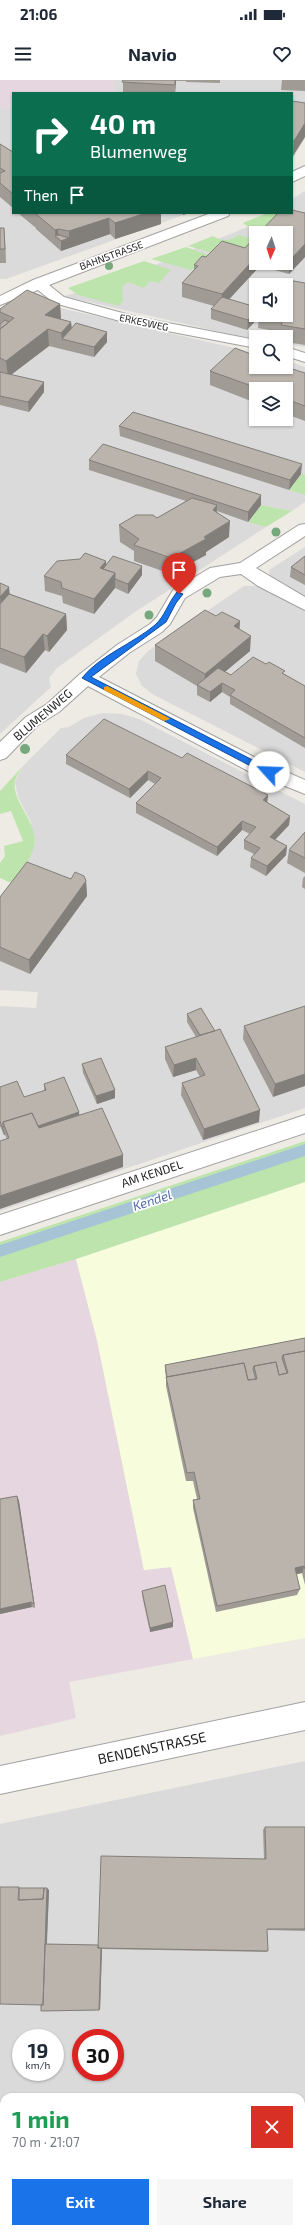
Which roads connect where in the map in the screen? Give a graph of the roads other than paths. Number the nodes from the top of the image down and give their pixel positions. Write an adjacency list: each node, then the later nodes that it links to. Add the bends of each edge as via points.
1 (305, 170): 2 (street)
2 (293, 177)
3 (220, 214): 4 (street, BAHNSTRASSE)
4 (38, 283): 5 (street, BAHNSTRASSE); 6 (street, ERKESWEG, via 59,300 69,303 136,321)
5 (0, 300)
6 (249, 343)
7 (293, 354): 8 (street)
8 (305, 358)
9 (305, 529): 10 (street, BLUMENWEG)
10 (244, 568): 11 (street); 12 (street, BLUMENWEG, via 216,572 179,594 164,620 156,628 123,649)
11 (305, 604)
12 (86, 678): 13 (street, BLUMENWEG, via 54,708 32,721); 14 (street, via 257,767)
13 (0, 753)
14 (305, 787)
15 (305, 1124): 16 (street, AM KENDEL)
16 (0, 1225)
17 (305, 1716): 18 (street, BENDENSTRASSE)
18 (0, 1780)

